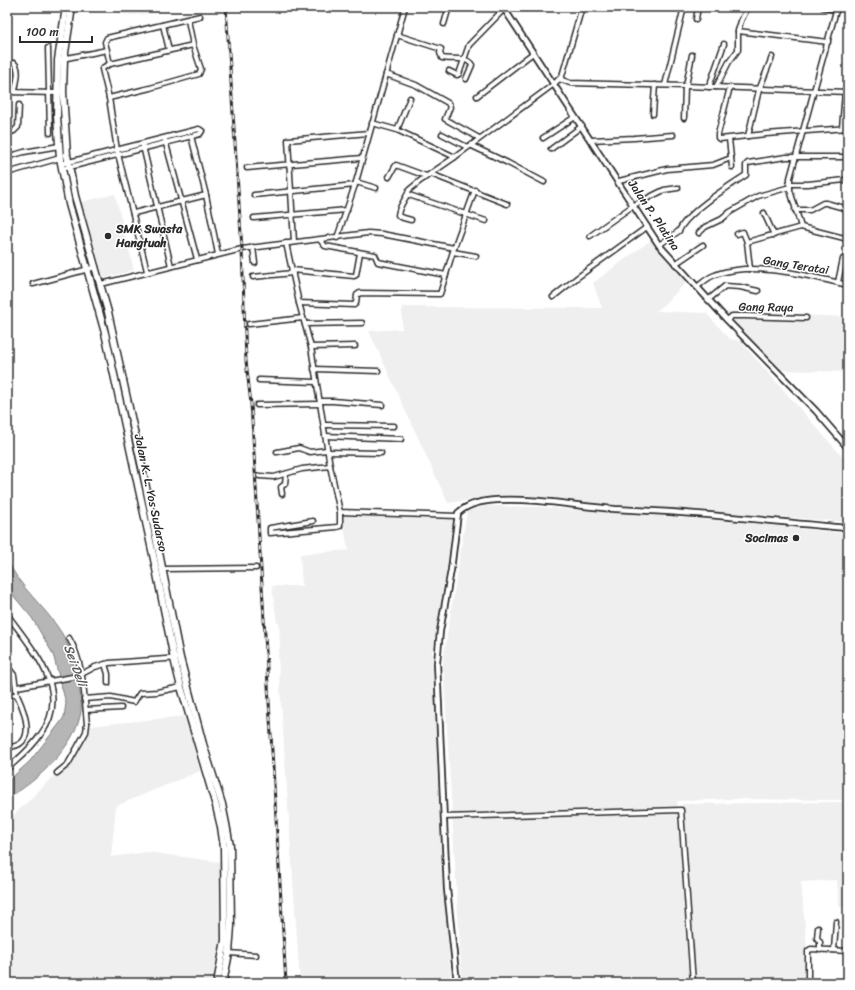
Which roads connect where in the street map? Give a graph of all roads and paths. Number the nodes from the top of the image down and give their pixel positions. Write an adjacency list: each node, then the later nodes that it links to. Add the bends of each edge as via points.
1 (66, 7): 28 (highway, Jalan K. L. Yos Sudarso)
2 (72, 7): 28 (highway, Jalan K. L. Yos Sudarso)
3 (405, 7): 18 (street)
4 (449, 7): 15 (street)
5 (582, 7): 35 (street)
6 (684, 7): 38 (street)
7 (698, 7): 13 (street)
8 (748, 7): 17 (street)
9 (823, 7): 11 (street)
10 (504, 8): 25 (street, Jalan P. Platina); 29 (street, via 469,45)
11 (837, 9): 19 (street)
12 (200, 16): 14 (street)
13 (696, 19)
14 (188, 20): 16 (street); 21 (street)
15 (444, 24)
16 (163, 26): 23 (street, via 107,38); 24 (street)
17 (738, 31): 19 (street); 41 (street, via 738,50 726,66)
18 (397, 35): 29 (street, via 440,49 442,58); 33 (street)
19 (828, 42): 45 (street)
20 (724, 44): 40 (street)
21 (193, 45): 24 (street); 51 (street, via 201,69 199,74)
22 (48, 48): 47 (street)
23 (107, 50): 28 (street); 31 (street)
24 (169, 50): 31 (street)
25 (533, 53): 36 (street, Jalan P. Platina); 50 (street)
26 (692, 55): 39 (street)
27 (772, 57): 43 (street)
28 (61, 60): 49 (highway, Jalan K. L. Yos Sudarso); 88 (highway, Jalan K. L. Yos Sudarso)
29 (463, 60): 32 (street, via 459,74); 34 (street, via 472,65)
30 (7, 64): 44 (street, via 16,64 17,67)
31 (110, 64): 51 (street, via 102,69)
32 (449, 71)
33 (386, 74): 57 (street); 70 (street, via 416,85 448,103 450,107 445,119)
34 (466, 79)
35 (559, 79): 36 (street); 37 (street, via 570,84)
36 (554, 84): 55 (street, Jalan P. Platina); 70 (street)
37 (655, 85): 38 (street); 54 (street)
38 (665, 85): 39 (street)
39 (686, 86): 40 (street); 56 (street)
40 (709, 87): 41 (street)
41 (716, 87): 42 (street)
42 (730, 87): 43 (street); 72 (street, via 717,136 720,140)
43 (759, 90): 45 (street); 69 (street)
44 (15, 91): 46 (street); 47 (street)
45 (814, 91): 48 (street); 62 (street)
46 (7, 92)
47 (48, 92): 49 (street); 63 (street)
48 (847, 92): 59 (street)
49 (57, 93): 77 (highway, Jalan K. L. Yos Sudarso)
50 (477, 96)
51 (109, 98): 79 (street)
52 (410, 98): 61 (street)
53 (19, 105): 65 (street, via 18,127)
54 (653, 114)
55 (575, 117): 58 (street, Jalan P. Platina); 71 (street)
56 (684, 118)
57 (372, 123): 61 (street); 64 (street)
58 (582, 126): 74 (street, Jalan P. Platina); 78 (street)
59 (842, 128): 60 (street); 62 (street)
60 (848, 128)
61 (397, 130): 81 (street)
62 (803, 131): 69 (street); 85 (street)
63 (50, 133)
64 (369, 133): 83 (street); 87 (street, via 288,140)
65 (7, 134)
66 (442, 134): 76 (street)
67 (673, 135): 74 (street)
68 (192, 136): 73 (street); 73 (street, via 202,133 201,130); 103 (street)
69 (748, 136): 72 (street)
70 (479, 138): 76 (street)
71 (543, 138)
72 (729, 139): 84 (street)
73 (165, 140): 75 (street); 106 (street)
74 (591, 140): 95 (street, Jalan P. Platina)
75 (143, 146): 79 (street); 109 (street)
76 (469, 146): 81 (street); 96 (street, via 508,162)
77 (57, 147): 80 (street); 86 (highway, Jalan K. L. Yos Sudarso)
78 (551, 148)
79 (117, 152): 88 (street); 113 (street)
80 (7, 157)
81 (455, 157): 92 (street)
82 (848, 157): 85 (street)
83 (362, 158): 87 (street); 97 (street)
84 (731, 158): 89 (street); 95 (street, via 713,165 667,169)
85 (795, 158): 98 (street); 132 (street, via 748,163 746,175 691,215 679,230)
86 (61, 164): 88 (street); 91 (street); 145 (highway, Jalan K. L. Yos Sudarso, via 69,204)
87 (290, 164): 90 (street); 101 (street)
88 (68, 165): 144 (highway, Jalan K. L. Yos Sudarso)
89 (732, 167)
90 (247, 168)
91 (7, 172)
92 (429, 175): 93 (street, via 396,165); 102 (street); 105 (street, via 409,190)
93 (389, 177)
94 (845, 180): 98 (street)
95 (619, 181): 108 (street, Jalan P. Platina)
96 (544, 182)
97 (355, 183): 99 (street); 101 (street); 111 (street)
98 (789, 186): 112 (street); 122 (street, via 758,196)
99 (376, 188)
100 (678, 188): 108 (street, via 664,190)
101 (291, 190): 104 (street); 116 (street)
102 (475, 190): 107 (street); 115 (street)
103 (206, 195): 106 (street); 137 (street)
104 (254, 195)
105 (409, 195): 115 (street); 118 (street, via 402,203 398,215)
106 (181, 201): 109 (street); 139 (street)
107 (507, 204)
108 (634, 206): 120 (street, Jalan P. Platina); 125 (street)
109 (157, 207): 113 (street); 143 (street)
110 (848, 209): 112 (street, via 823,203 810,210)
111 (347, 210): 116 (street); 126 (street)
112 (795, 210): 121 (street)
113 (134, 213): 147 (street)
114 (764, 213): 124 (street)
115 (466, 214): 119 (street); 135 (street)
116 (292, 215): 117 (street); 129 (street)
117 (254, 218)
118 (411, 220)
119 (486, 221)
120 (647, 226): 132 (street, Jalan P. Platina); 157 (street)
121 (801, 228): 124 (street); 127 (street)
122 (698, 233)
123 (737, 234): 130 (street, via 743,232)
124 (774, 235): 130 (street)
125 (590, 236)
126 (337, 238): 128 (street); 135 (street, via 375,233)
127 (848, 239)
128 (320, 240): 129 (street); 136 (street, via 325,246)
129 (294, 242): 131 (street)
130 (747, 242): 146 (street)
131 (286, 243): 134 (street); 148 (street)
132 (659, 245): 142 (street, Jalan P. Platina)
133 (703, 245): 142 (street)
134 (253, 247): 137 (street); 141 (street)
135 (453, 250): 138 (street); 149 (street)
136 (360, 253): 148 (street, via 354,276); 149 (street, via 375,255 378,262)
137 (218, 254): 139 (street)
138 (476, 256)
139 (197, 259): 143 (street)
140 (843, 259): 151 (street)
141 (254, 263)
142 (675, 264): 155 (street, Jalan P. Platina)
143 (171, 266): 147 (street)
144 (96, 267): 145 (street); 153 (highway, Jalan K. L. Yos Sudarso)
145 (88, 269): 152 (street); 195 (highway, Jalan K. L. Yos Sudarso, via 105,334)
146 (750, 269): 151 (street, Gang Teratai, via 776,270); 155 (street, Gang Teratai, via 730,270 714,275)
147 (148, 271): 153 (street)
148 (292, 272): 150 (street); 159 (street)
149 (446, 275): 159 (street, via 441,292 437,295 360,293 354,304)
150 (253, 277)
151 (838, 282): 154 (street, Gang Teratai)
152 (32, 284)
153 (101, 284): 192 (highway, Jalan K. L. Yos Sudarso)
154 (848, 284)
155 (697, 287): 158 (street, Jalan P. Platina)
156 (758, 291): 158 (street, via 725,286)
157 (553, 297)
158 (708, 300): 162 (street, Jalan P. Platina)
159 (299, 303): 160 (street)
160 (303, 318): 164 (street); 165 (street)
161 (806, 318): 162 (street, Gang Raya, via 732,316)
162 (727, 320): 179 (street, Jalan P. Platina, via 816,411)
163 (362, 323): 165 (street)
164 (249, 324)
165 (305, 324): 167 (street)
166 (355, 346): 167 (street)
167 (311, 347): 168 (street)
168 (314, 369): 169 (street); 171 (street)
169 (378, 371)
170 (259, 380): 171 (street)
171 (316, 382): 172 (street)
172 (320, 403): 173 (street); 174 (street, via 333,401); 175 (street)
173 (258, 405)
174 (382, 405)
175 (324, 425): 176 (street); 177 (street)
176 (394, 426)
177 (325, 436): 178 (street); 180 (street)
178 (401, 439)
179 (848, 448)
180 (327, 451): 181 (street, via 310,452 299,448); 182 (street); 183 (street)
181 (277, 452)
182 (381, 453)
183 (330, 466): 184 (street, via 302,469); 187 (street)
184 (286, 474): 185 (street, via 274,477); 186 (street, via 285,484 281,487)
185 (259, 476)
186 (282, 494)
187 (340, 512): 188 (street); 189 (street, via 341,524 337,528 270,533 270,528)
188 (457, 516): 190 (street, via 462,509 474,503 522,499); 211 (street, via 437,663)
189 (313, 521)
190 (848, 528)
191 (256, 568): 192 (street)
192 (162, 569): 195 (highway, Jalan K. L. Yos Sudarso)
193 (7, 614): 199 (street, via 33,650)
194 (69, 638): 198 (street, via 77,652)
195 (177, 659): 196 (street); 202 (highway, Jalan K. L. Yos Sudarso); 217 (highway, Jalan K. L. Yos Sudarso, via 222,804 230,846)
196 (105, 664): 198 (street); 200 (street)
197 (7, 670): 201 (street, via 12,671)
198 (79, 675): 199 (street); 205 (street)
199 (50, 680): 201 (street); 209 (street, via 52,707 43,733 31,748)
200 (108, 683)
201 (17, 686): 204 (street)
202 (181, 687): 205 (street, via 140,693 134,702 111,696); 219 (highway, Jalan K. L. Yos Sudarso, via 216,806 224,847 225,940)
203 (7, 695): 204 (street)
204 (17, 695): 208 (street, via 25,716 27,731 19,744)
205 (84, 699): 207 (street)
206 (121, 708): 207 (street)
207 (86, 710): 210 (street, via 86,732 68,764)
208 (7, 747)
209 (7, 769)
210 (56, 773)
211 (444, 817): 221 (street, via 447,889); 222 (street, via 681,810)
212 (836, 922): 215 (street)
213 (818, 928): 214 (street)
214 (820, 950): 215 (street); 223 (street, via 808,950)
215 (834, 950): 216 (street)
216 (848, 951)
217 (229, 953): 218 (street); 220 (highway, Jalan K. L. Yos Sudarso)
218 (256, 955)
219 (217, 983)
220 (223, 983)
221 (457, 983)
222 (693, 983)
223 (808, 983)

